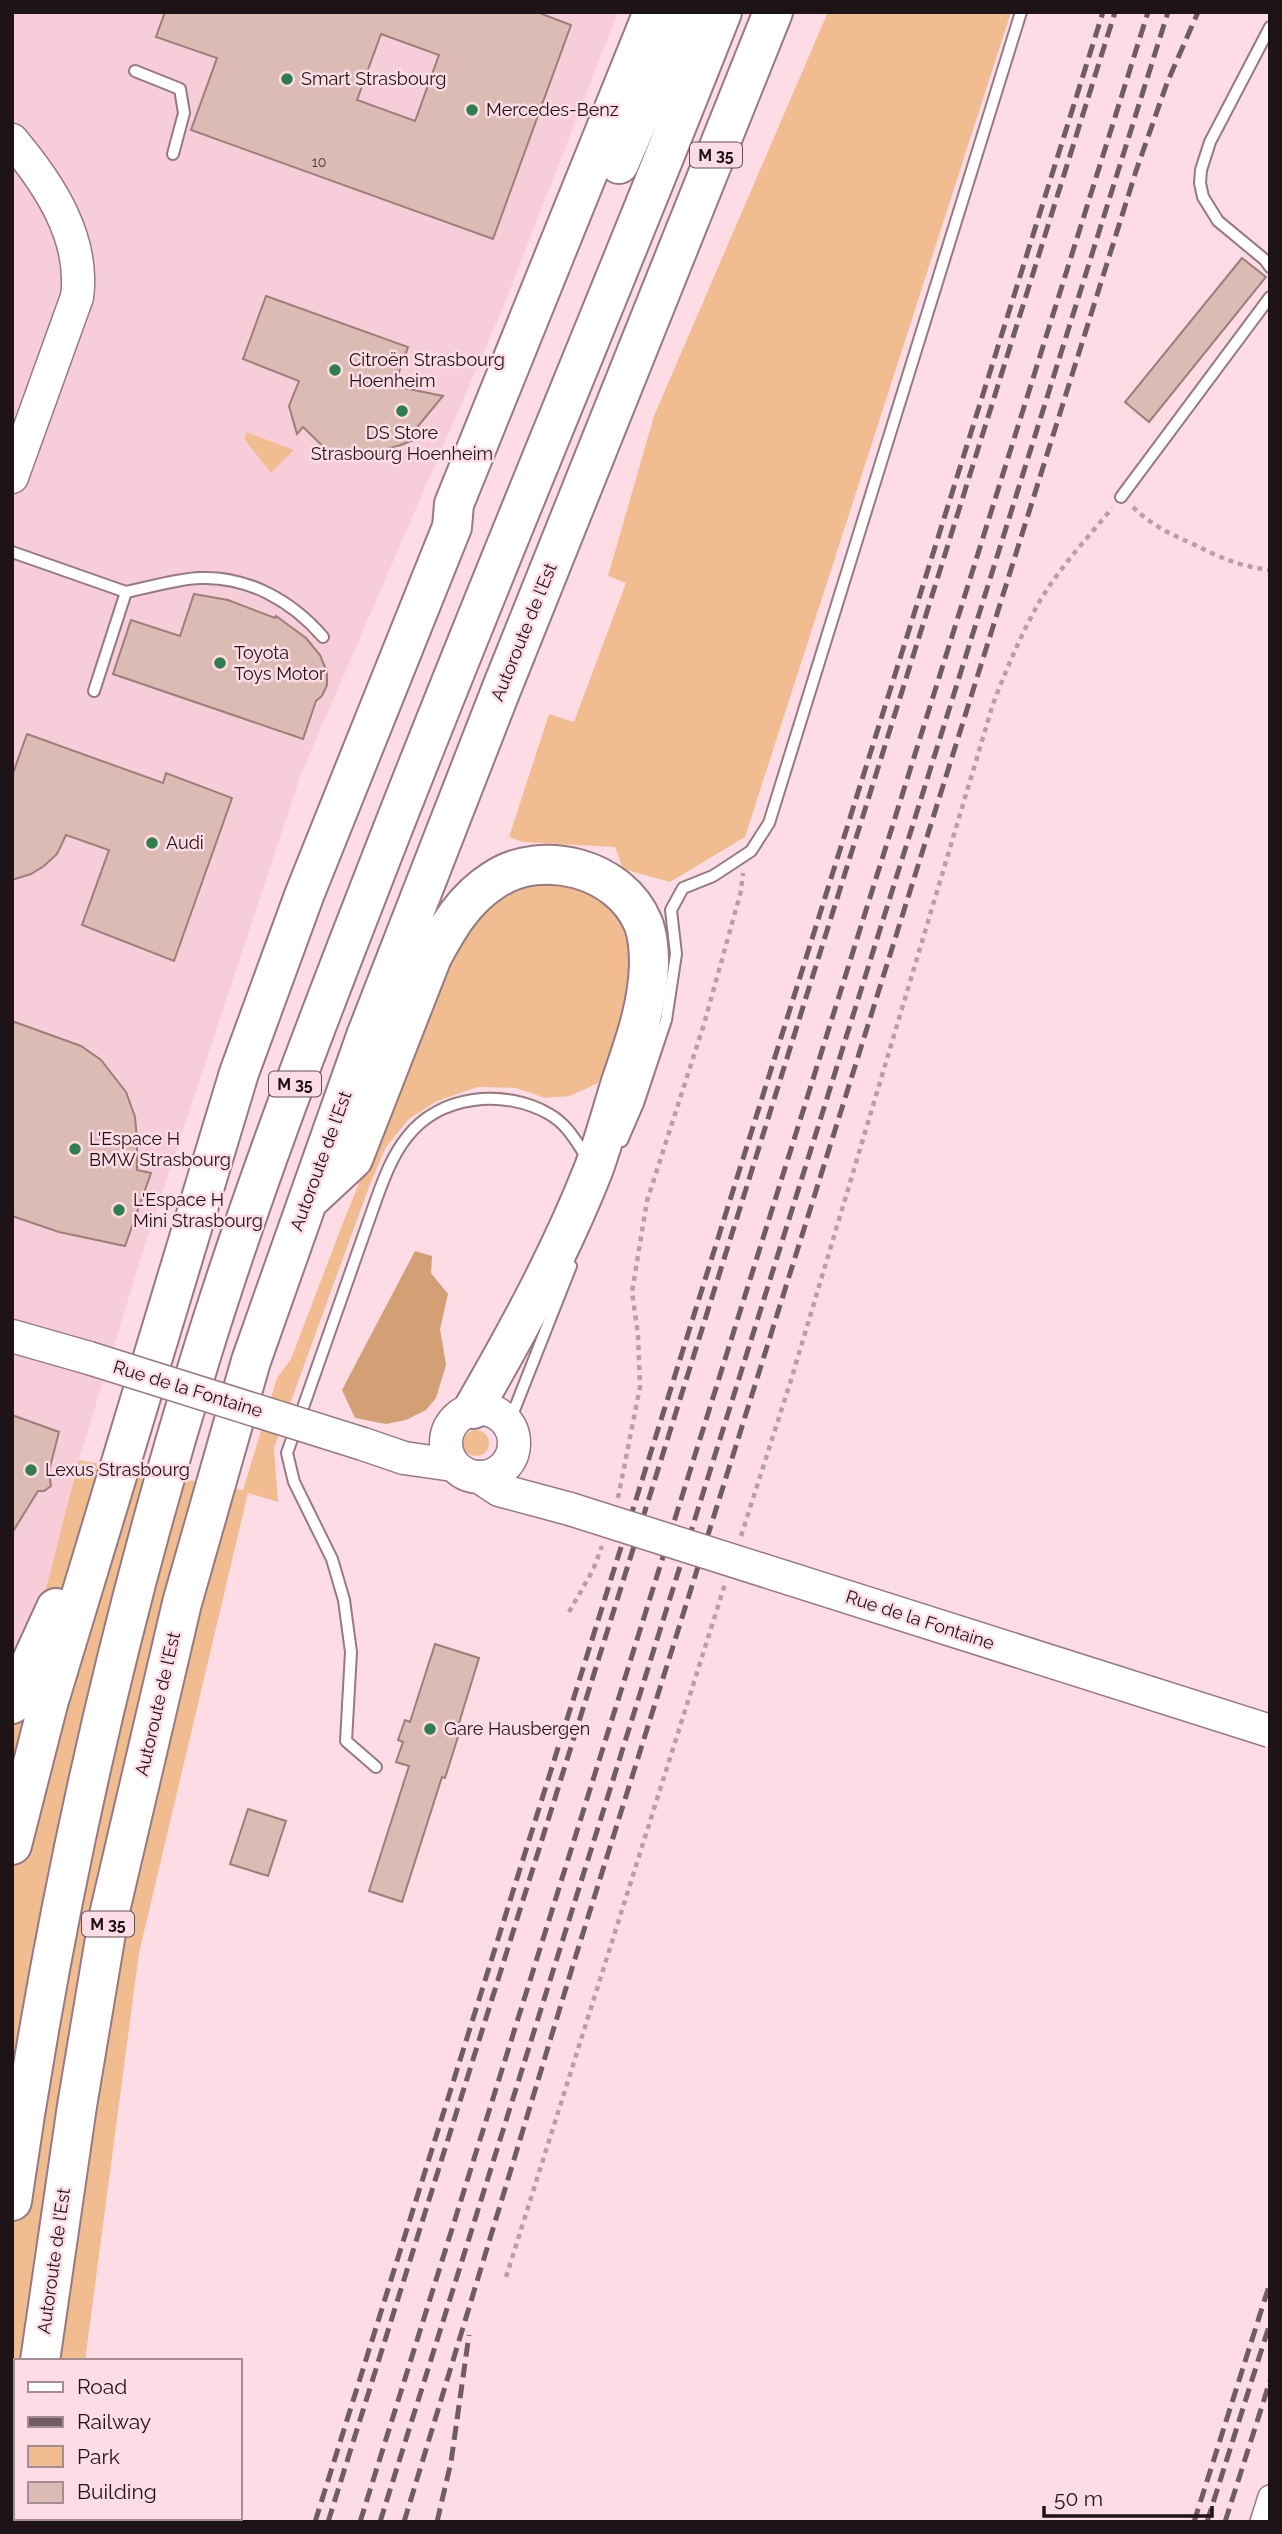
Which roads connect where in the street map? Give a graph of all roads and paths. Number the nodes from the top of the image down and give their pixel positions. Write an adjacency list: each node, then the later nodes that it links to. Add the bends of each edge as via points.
1 (653, 12): 14 (highway, via 454,504)
2 (685, 12): 14 (highway, via 526,378 466,510)
3 (722, 12): 40 (highway, M 35, via 318,1019 204,1348 162,1488 100,1732 62,1909)
4 (773, 12): 22 (highway, Autoroute de l’Est / M 35, via 431,867)
5 (1021, 12): 20 (lane, via 769,823)
6 (1270, 27): 10 (lane, via 1210,142 1200,183 1218,221)
7 (135, 71): 9 (lane, via 180,89 184,113)
8 (14, 146): 12 (street, via 50,190 73,242 79,280 73,309)
9 (173, 154)
10 (1270, 267)
11 (1270, 297): 13 (lane)
12 (12, 477)
13 (1121, 497): 16 (path, via 1179,540 1223,560); 32 (path, via 1038,604 993,704)
14 (452, 527): 29 (highway, via 271,979)
15 (12, 552): 17 (lane)
16 (1270, 570)
17 (126, 592): 18 (lane, via 201,578 243,583 289,605); 19 (lane)
18 (323, 637)
19 (94, 691)
20 (745, 855): 21 (lane, via 713,876 683,888 671,910 676,954 666,1020 638,1104); 30 (path, via 741,891 704,1024 647,1201 632,1292 640,1387)
21 (605, 1166): 22 (highway, via 642,1017 648,942 643,922 629,901 600,877 564,866 541,865 496,878 457,914 432,957 354,1159); 25 (highway, via 524,1320); 38 (lane, via 549,1114 499,1097 447,1107 420,1124 388,1167 287,1453 294,1482 332,1559 344,1600 351,1652 346,1741)
22 (306, 1202): 42 (highway, Autoroute de l’Est / M 35, via 251,1361 212,1495 140,1779 109,1915)
23 (575, 1254): 26 (lane)
24 (12, 1336): 27 (street, Rue de la Fontaine, bridge)
25 (460, 1421): 26 (street, via 493,1411); 27 (street, Rue de la Fontaine, via 405,1443); 28 (street, via 447,1455)
26 (511, 1438): 28 (street, via 501,1471); 31 (street, Rue de la Fontaine, via 534,1486)
27 (362, 1444): 28 (street, Rue de la Fontaine)
28 (467, 1471): 31 (street, Rue de la Fontaine, via 499,1490)
29 (118, 1476): 36 (highway); 39 (highway, via 48,1704)
30 (617, 1504)
31 (569, 1509): 37 (street, Rue de la Fontaine, bridge)
32 (740, 1539)
33 (602, 1544): 35 (path)
34 (727, 1579): 41 (path)
35 (569, 1612)
36 (12, 1704)
37 (1270, 1731)
38 (376, 1766)
39 (12, 1845)
40 (12, 2201)
41 (506, 2277)
42 (40, 2359)
43 (1270, 2497): 44 (street)
44 (1262, 2522)

